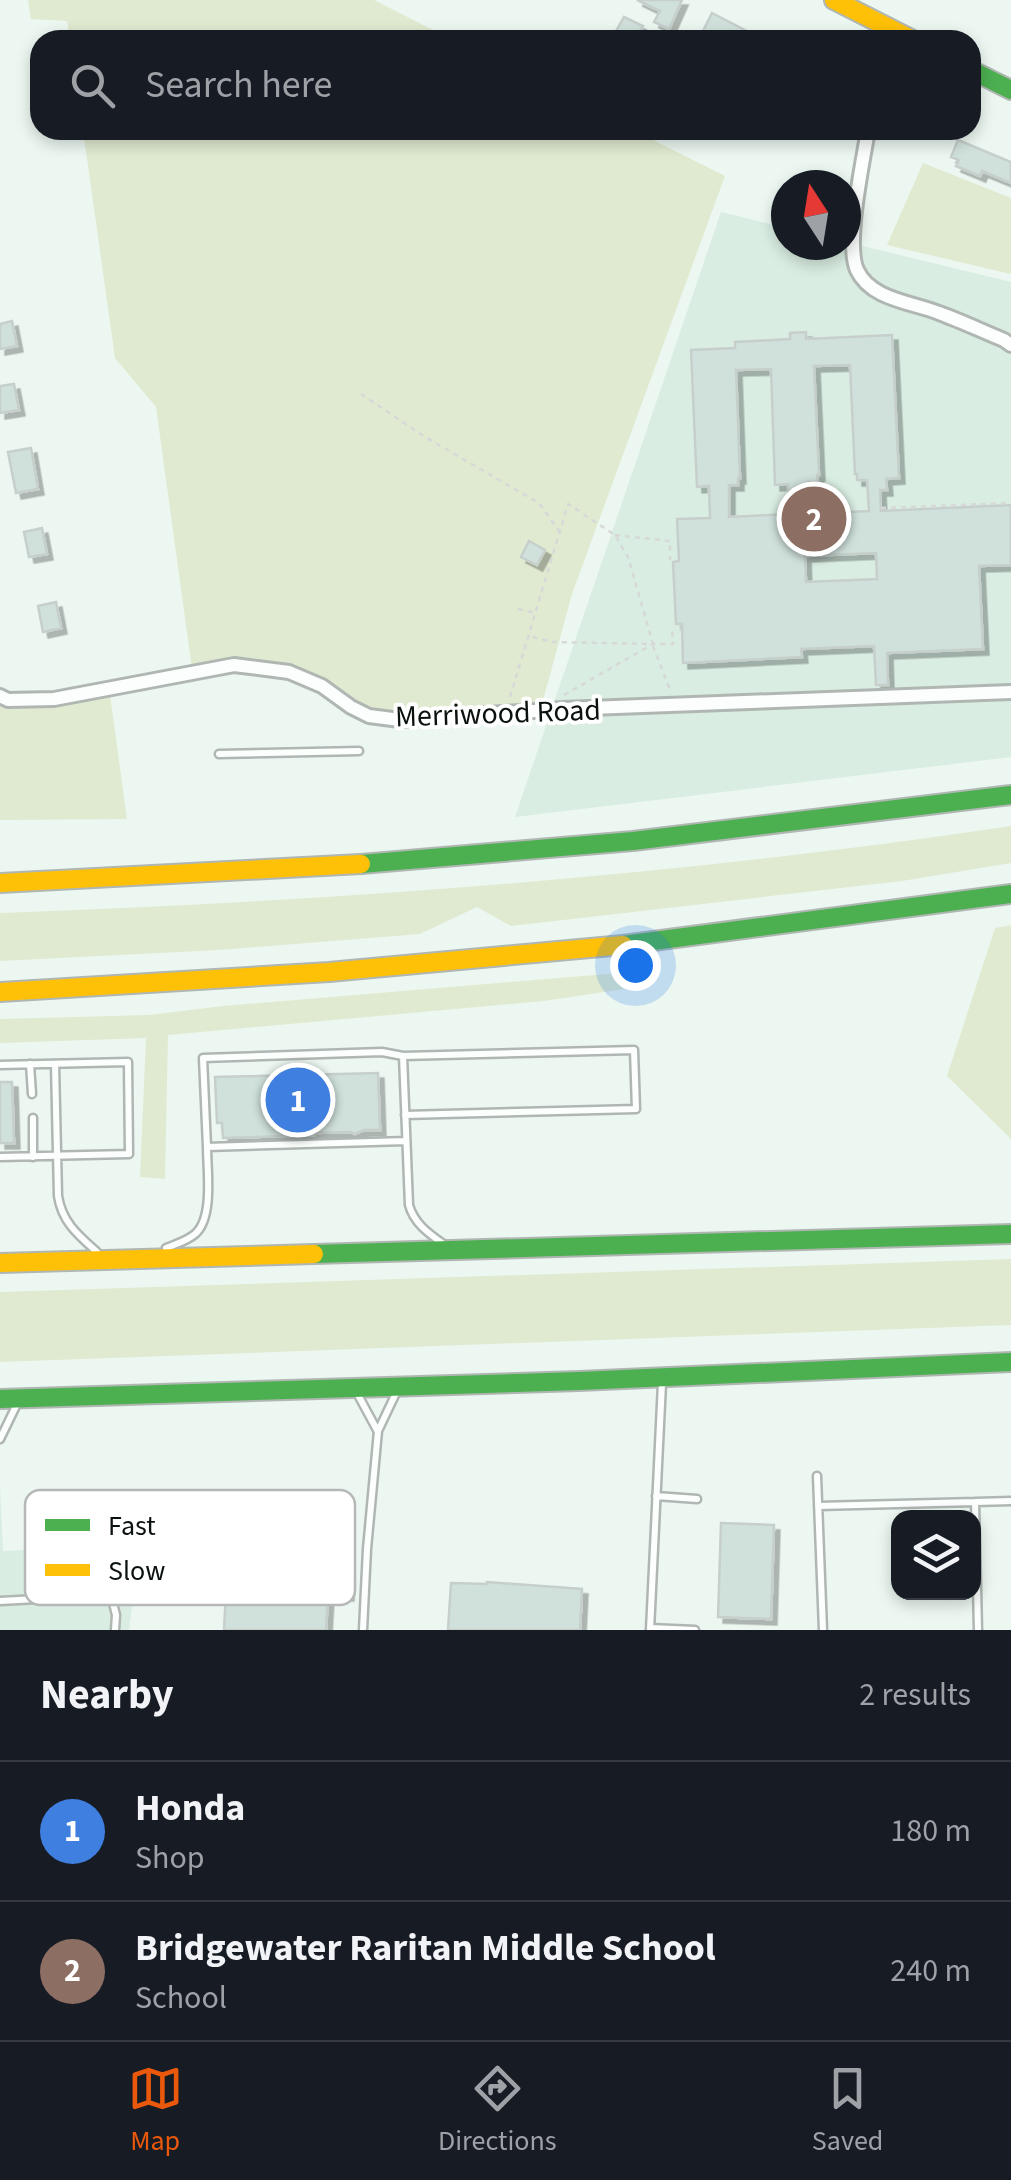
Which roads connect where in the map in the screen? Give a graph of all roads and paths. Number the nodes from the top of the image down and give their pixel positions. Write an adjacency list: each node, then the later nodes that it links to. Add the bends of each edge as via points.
1 (834, 0): 2 (main road)
2 (879, 30)
3 (981, 75): 4 (main road)
4 (1011, 90)
5 (867, 140): 6 (street, via 854,228 854,258 864,281)
6 (1011, 345)
7 (361, 394): 10 (path, via 539,503)
8 (1011, 503): 9 (path)
9 (881, 508)
10 (560, 533): 11 (path, via 568,504); 14 (path)
11 (615, 535): 12 (path, via 670,541); 17 (path, via 628,557)
12 (670, 560)
13 (518, 609): 14 (path)
14 (536, 613): 16 (path)
15 (672, 628): 17 (path, via 673,644)
16 (528, 636): 17 (path); 22 (path)
17 (653, 644): 19 (path); 21 (path)
18 (1011, 692): 22 (street, Merriwood Road)
19 (672, 695)
20 (0, 696): 22 (street, Merriwood Road, via 54,699 234,665 289,672 369,716)
21 (554, 700)
22 (506, 713)
23 (359, 751): 24 (lane)
24 (219, 754)
25 (1011, 794): 26 (main road, via 533,850)
26 (0, 883)
27 (1011, 894): 28 (main road, via 549,952)
28 (0, 992)
29 (403, 1056): 34 (lane); 34 (lane, via 634,1050 636,1108); 37 (lane, via 204,1058)
30 (30, 1064): 31 (lane); 32 (lane); 33 (lane)
31 (55, 1064): 39 (lane); 39 (lane, via 128,1062 130,1154)
32 (0, 1065)
33 (32, 1094)
34 (406, 1115): 36 (lane)
35 (33, 1118): 38 (lane)
36 (406, 1141): 37 (lane); 42 (lane, via 412,1213)
37 (207, 1147): 43 (lane, via 203,1225 186,1240)
38 (33, 1156): 39 (lane); 40 (lane)
39 (57, 1156): 44 (lane, via 60,1210)
40 (0, 1158)
41 (1011, 1234): 42 (main road)
42 (452, 1250): 43 (main road)
43 (141, 1258): 44 (main road)
44 (106, 1260): 45 (main road)
45 (0, 1263)
46 (1011, 1362): 47 (main road)
47 (662, 1377): 48 (main road); 54 (lane)
48 (399, 1385): 49 (main road); 51 (lane)
49 (353, 1387): 50 (main road); 51 (lane)
50 (10, 1399): 52 (lane)
51 (378, 1431): 64 (lane)
52 (0, 1439)
53 (817, 1476): 58 (lane)
54 (656, 1496): 55 (lane); 62 (lane)
55 (697, 1499)
56 (1011, 1501): 57 (lane)
57 (975, 1502): 58 (lane); 68 (lane)
58 (818, 1506): 67 (lane)
59 (25, 1600): 60 (lane)
60 (0, 1601)
61 (113, 1605): 63 (lane)
62 (650, 1629): 65 (lane)
63 (115, 1630)
64 (363, 1630)
65 (687, 1630): 66 (lane)
66 (695, 1630)
67 (823, 1630)
68 (978, 1630)

